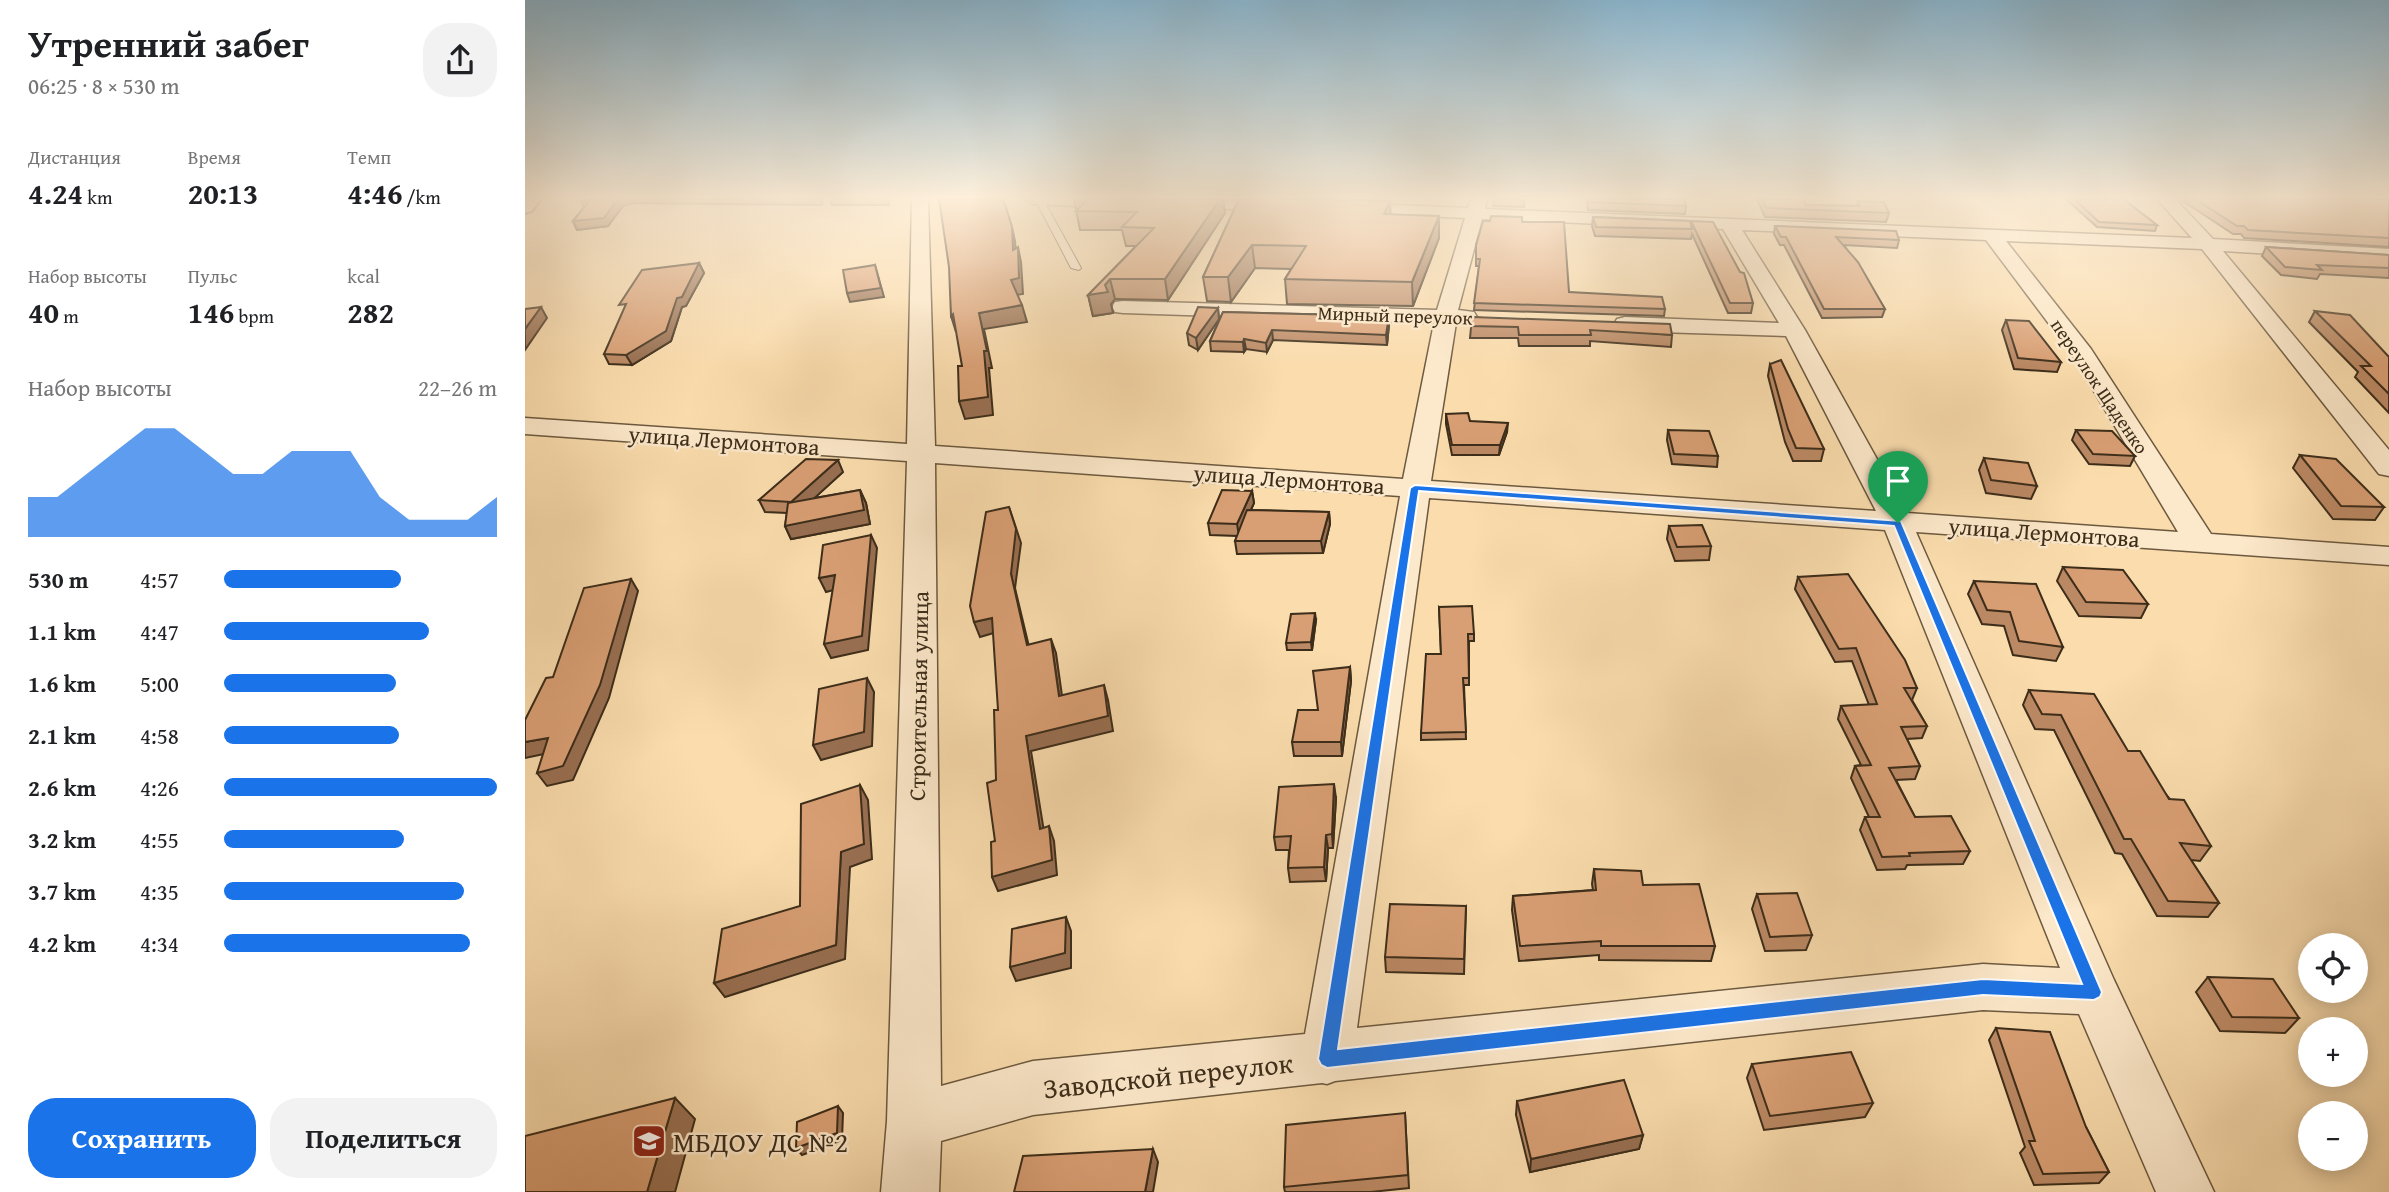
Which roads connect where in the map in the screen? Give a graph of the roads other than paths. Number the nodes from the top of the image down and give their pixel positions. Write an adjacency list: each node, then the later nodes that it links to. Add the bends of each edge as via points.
1 (920, 255): 14 (street, Строительная улица)
2 (1069, 255): 7 (lane)
3 (1463, 255): 9 (street)
4 (1742, 255): 12 (street)
5 (2006, 255): 18 (street, переулок Щаденко, via 2083,354)
6 (2218, 255): 15 (street)
7 (1076, 268)
8 (1123, 306): 9 (street, Мирный переулок)
9 (1446, 316): 10 (street, Мирный переулок); 16 (street)
10 (1488, 318)
11 (1599, 323): 12 (street)
12 (1794, 330): 17 (street)
13 (525, 426): 14 (street, улица Лермонтова)
14 (921, 454): 16 (street, улица Лермонтова); 22 (street, Строительная улица)
15 (2389, 468)
16 (1415, 488): 17 (street, улица Лермонтова); 21 (street)
17 (1898, 523): 18 (street, улица Лермонтова); 20 (street)
18 (2200, 542): 19 (street, улица Лермонтова)
19 (2389, 556)
20 (2094, 992): 21 (street, Заводской переулок, via 1983,987); 24 (street)
21 (1327, 1059): 22 (street, Заводской переулок, via 1033,1088)
22 (914, 1121): 23 (street, Строительная улица)
23 (910, 1192)
24 (2185, 1192)

